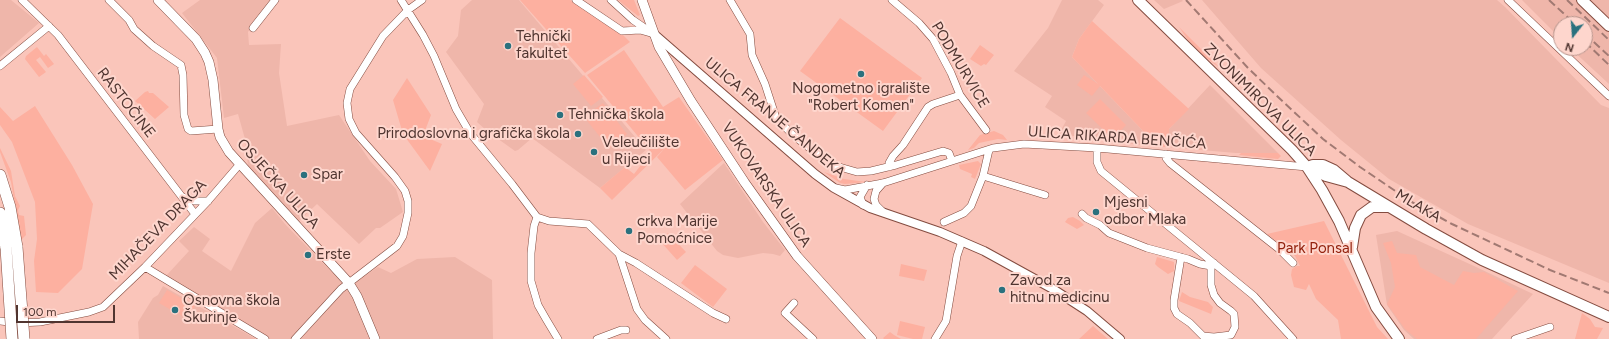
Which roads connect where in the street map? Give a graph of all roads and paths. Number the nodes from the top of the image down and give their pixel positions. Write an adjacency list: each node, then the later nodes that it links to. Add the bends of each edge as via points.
1 (22, 0): 17 (street, RASTOČINE)
2 (109, 0): 25 (street, via 129,20 134,29 181,66 184,75 184,115 188,129)
3 (158, 0): 25 (main road, OSJEČKA ULICA, via 196,39 205,53 213,80)
4 (275, 0): 19 (street)
5 (401, 0): 15 (street)
6 (422, 0): 15 (street)
7 (576, 0): 20 (street)
8 (611, 0): 16 (street)
9 (642, 0): 21 (main road, VUKOVARSKA ULICA)
10 (730, 0): 32 (street, via 750,34 752,55 765,84 773,113 781,124 836,166 857,172)
11 (892, 0): 23 (street, PODMURVICE, via 933,39)
12 (1138, 0): 33 (main road, ZVONIMIROVA ULICA)
13 (1508, 0): 24 (street)
14 (1582, 0): 18 (main road)
15 (408, 10): 48 (street, via 426,40 456,109 470,133); 58 (street, via 383,36 347,98 351,126 405,191 408,213 397,246)
16 (627, 14): 20 (street, via 631,22); 21 (street)
17 (49, 26): 22 (street); 40 (street, RASTOČINE)
18 (1609, 26)
19 (253, 28)
20 (622, 31): 21 (street, via 640,30)
21 (654, 34): 38 (street, ULICA FRANJE ČANDEKA); 76 (main road, VUKOVARSKA ULICA, via 691,100 781,234 800,260)
22 (0, 66)
23 (960, 95): 26 (street, PODMURVICE); 32 (street, via 928,108 893,156)
24 (1609, 96)
25 (218, 129): 31 (main road, OSJEČKA ULICA, via 224,144)
26 (986, 130)
27 (1097, 148): 28 (street, ULICA RIKARDA BENČIĆA, via 1035,144 1009,145); 29 (street, ULICA RIKARDA BENČIĆA); 56 (street, via 1097,162 1102,171)
28 (989, 150): 30 (street, ULICA RIKARDA BENČIĆA); 35 (street)
29 (1166, 154): 33 (street, ULICA RIKARDA BENČIĆA); 55 (street, via 1170,163 1279,249)
30 (952, 161): 32 (street, via 949,153 943,151); 36 (street, ULICA RIKARDA BENČIĆA)
31 (239, 165): 41 (street, MIHAČEVA DRAGA); 58 (main road, OSJEČKA ULICA)
32 (889, 167)
33 (1307, 167): 43 (main road, MLAKA, via 1323,165 1334,170 1348,182); 52 (main road, ZVONIMIROVA ULICA)
34 (0, 175): 51 (highway, via 10,207)
35 (983, 176): 39 (street); 49 (street, via 968,210)
36 (883, 183): 37 (street, ULICA RIKARDA BENČIĆA); 46 (street, via 876,191 874,199)
37 (866, 185): 38 (street, ULICA RIKARDA BENČIĆA, via 845,190); 42 (street, via 860,197)
38 (834, 188): 42 (street, ULICA FRANJE ČANDEKA)
39 (1045, 195)
40 (182, 196): 41 (street, via 194,201); 45 (street, RASTOČINE)
41 (208, 201): 45 (street, MIHAČEVA DRAGA)
42 (863, 205): 46 (street, ULICA FRANJE ČANDEKA)
43 (1391, 208): 52 (main road, via 1376,206 1365,211 1356,223); 60 (main road, MLAKA, via 1472,255)
44 (0, 213): 51 (highway)
45 (195, 214): 57 (street, MIHAČEVA DRAGA)
46 (884, 214): 50 (street, ULICA FRANJE ČANDEKA)
47 (1082, 214): 54 (street, via 1109,234)
48 (537, 217): 53 (street, via 549,221 588,224); 72 (street, via 531,253 531,281 538,305)
49 (944, 222)
50 (962, 241): 77 (street, via 946,321); 78 (street, ULICA FRANJE ČANDEKA, via 1053,289 1086,311)
51 (11, 247): 67 (highway, bridge); 68 (highway, bridge)
52 (1352, 249): 80 (main road, ZVONIMIROVA ULICA, via 1376,307)
53 (619, 254): 62 (street, via 713,313); 74 (street, via 637,309)
54 (1182, 257): 56 (street); 56 (street, via 1174,300 1177,314 1203,336 1231,335 1235,327 1234,314 1214,295 1211,285)
55 (1292, 263)
56 (1212, 264): 79 (street, via 1254,296)
57 (145, 267): 63 (street, MIHAČEVA DRAGA, via 97,310 36,323); 69 (street)
58 (349, 283): 70 (street); 71 (main road, OSJEČKA ULICA)
59 (794, 303): 75 (street, via 785,313)
60 (1596, 311): 61 (main road, MLAKA); 64 (main road)
61 (1609, 317)
62 (726, 318)
63 (0, 321)
64 (1609, 323)
65 (1550, 327): 81 (street)
66 (626, 330): 73 (street)
67 (12, 339)
68 (24, 339)
69 (265, 339)
70 (295, 339)
71 (375, 339)
72 (558, 339)
73 (597, 339)
74 (666, 339)
75 (813, 339)
76 (872, 339)
77 (935, 339)
78 (1120, 339)
79 (1293, 339)
80 (1399, 339)
81 (1515, 339)

